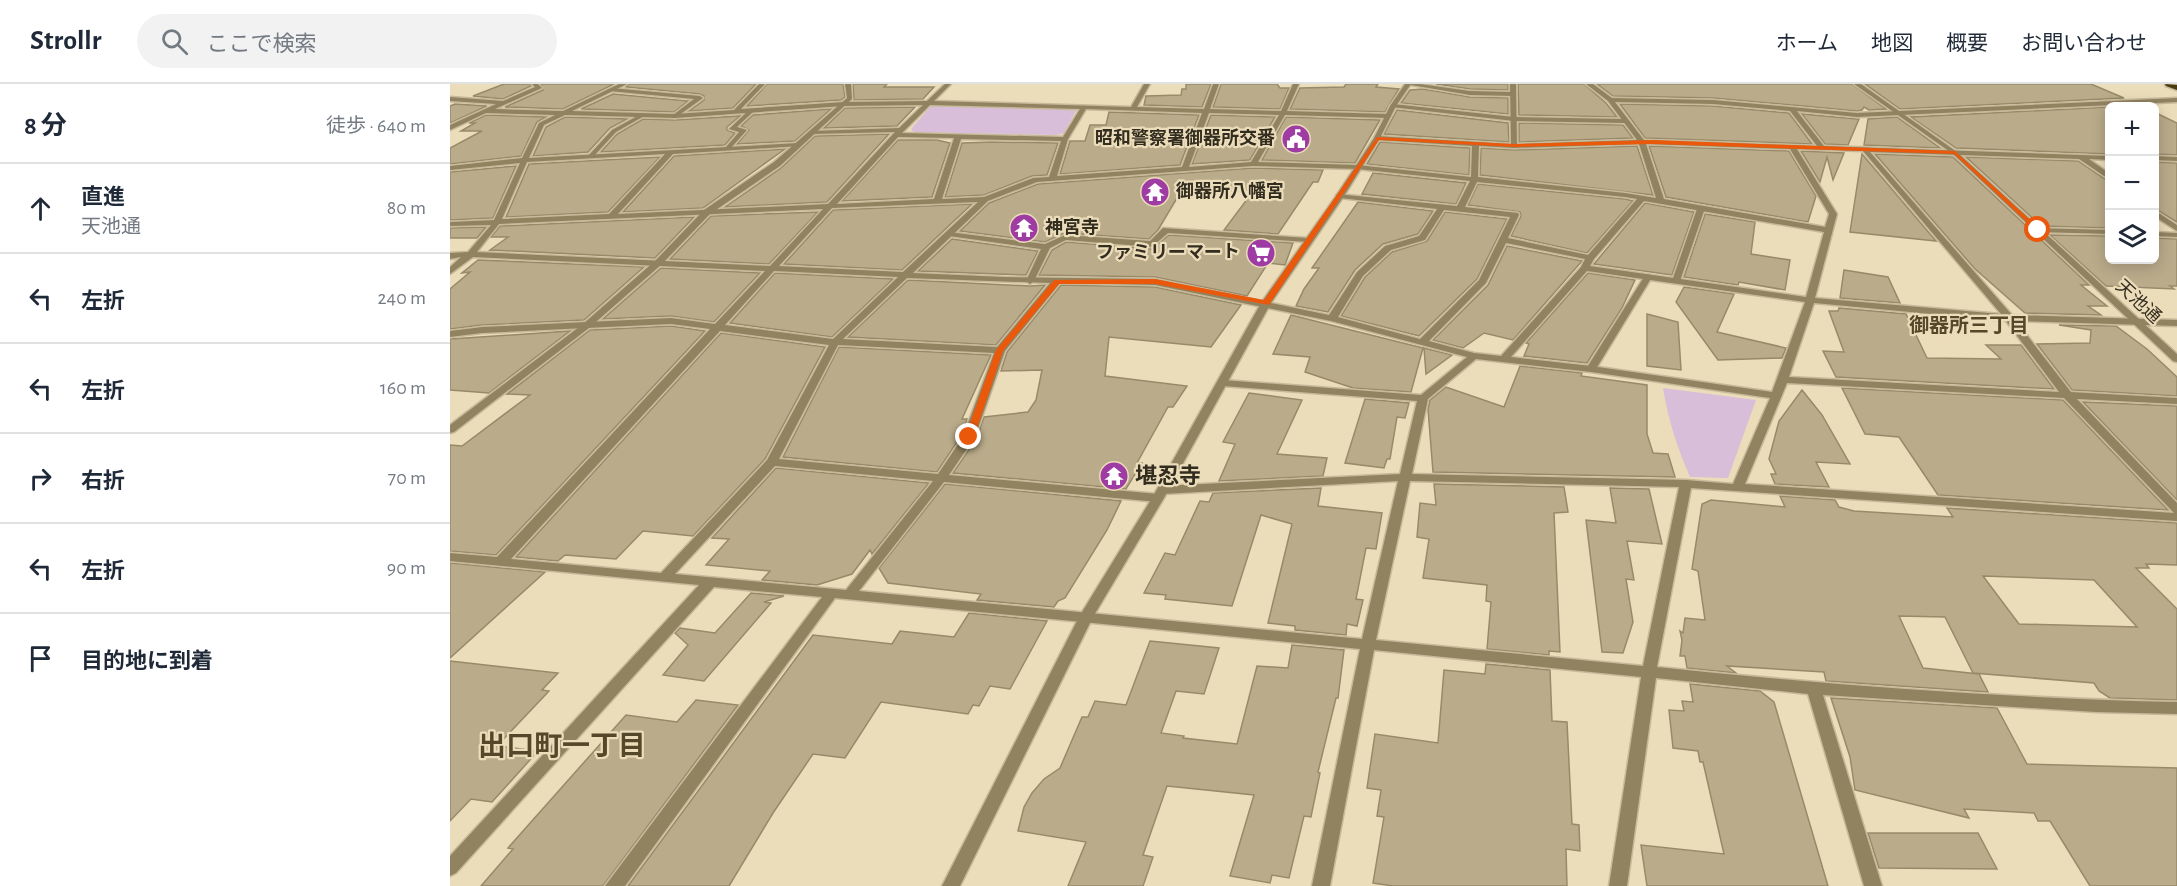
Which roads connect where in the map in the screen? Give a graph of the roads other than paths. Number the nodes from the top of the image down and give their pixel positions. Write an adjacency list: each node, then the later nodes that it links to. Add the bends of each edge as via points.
1 (535, 84): 20 (street, via 539,88)
2 (624, 84): 15 (street)
3 (762, 84): 27 (street)
4 (848, 84): 22 (street, via 850,98)
5 (948, 84): 21 (street)
6 (1147, 84): 24 (street)
7 (1216, 84): 29 (street)
8 (1296, 84): 32 (street)
9 (1408, 84): 16 (street, via 1470,93); 30 (street)
10 (1513, 84): 16 (street)
11 (1590, 84): 18 (street)
12 (1857, 84): 33 (street, 天池通)
13 (2169, 84): 14 (main road)
14 (2177, 88)
15 (611, 90): 31 (street); 35 (street, via 700,98)
16 (1512, 94): 36 (street)
17 (450, 99): 20 (street)
18 (1610, 100): 25 (street, via 1713,102); 37 (street)
19 (2177, 100): 33 (street)
20 (504, 103): 26 (street)
21 (929, 103): 22 (street); 23 (street); 40 (street)
22 (844, 104): 28 (street); 39 (street)
23 (1084, 107): 24 (street); 43 (street)
24 (1133, 108): 29 (street)
25 (1791, 109): 33 (street, via 1857,115); 50 (street)
26 (485, 111): 31 (street); 38 (street)
27 (736, 111): 28 (street); 35 (street)
28 (751, 111): 49 (street, via 732,129 744,129)
29 (1207, 111): 32 (street); 63 (street)
30 (1391, 111): 32 (street); 36 (street); 42 (street)
31 (562, 113): 34 (street); 59 (street, via 541,124)
32 (1283, 113): 60 (street)
33 (1899, 113): 53 (street, 天池通)
34 (643, 116): 35 (street); 54 (street, via 614,131)
35 (675, 116)
36 (1514, 119): 37 (street); 47 (street)
37 (1625, 121): 44 (street)
38 (450, 128)
39 (813, 132): 40 (street); 46 (street)
40 (898, 132): 41 (street); 72 (street)
41 (958, 137): 43 (street); 70 (street)
42 (1377, 138): 45 (street); 61 (street)
43 (1065, 139): 65 (street)
44 (1642, 142): 47 (street); 48 (street); 71 (street)
45 (1476, 144): 47 (street); 66 (street)
46 (798, 145): 49 (street); 76 (street)
47 (1514, 146)
48 (1792, 147): 50 (street); 82 (street, via 1833,214)
49 (728, 148): 52 (street)
50 (1822, 149): 51 (street)
51 (1865, 150): 53 (street); 106 (street)
52 (671, 152): 54 (street); 78 (street)
53 (1955, 153): 55 (street); 83 (street, 天池通)
54 (591, 156): 59 (street)
55 (2081, 157): 56 (street); 64 (street)
56 (2105, 158)
57 (2159, 158): 58 (street)
58 (2177, 159)
59 (524, 160): 62 (street); 80 (street)
60 (1253, 164): 61 (street); 63 (street)
61 (1358, 167): 66 (street); 67 (street)
62 (450, 168)
63 (1185, 169): 65 (street)
64 (2105, 175)
65 (1053, 177): 69 (street)
66 (1474, 180): 68 (street); 75 (street)
67 (1340, 196): 73 (street); 88 (street)
68 (1642, 198): 71 (street); 93 (street)
69 (985, 199): 70 (street); 85 (street)
70 (938, 200): 72 (street)
71 (1660, 200): 74 (street)
72 (831, 206): 76 (street); 96 (street)
73 (1442, 207): 75 (street); 105 (street, via 1422,238 1388,248 1360,274)
74 (1701, 208): 82 (street); 101 (street)
75 (1460, 209): 89 (street, via 1515,215)
76 (707, 212): 78 (street); 94 (street)
77 (2159, 216): 81 (street)
78 (610, 218): 80 (street)
79 (450, 224): 80 (street)
80 (496, 224): 91 (street)
81 (2177, 229)
82 (1828, 230): 103 (street)
83 (2038, 230): 84 (street); 107 (street, 天池通)
84 (2105, 232)
85 (949, 234): 90 (street); 98 (street)
86 (2159, 234): 87 (street)
87 (2177, 235)
88 (1308, 240): 90 (street, via 1166,230 1152,244 1065,237); 104 (street)
89 (1505, 240): 93 (street); 112 (street, via 1483,281)
90 (1046, 247): 100 (street)
91 (471, 254): 92 (street); 94 (street); 97 (street)
92 (450, 256)
93 (1590, 258): 95 (street)
94 (659, 262): 96 (street); 109 (street)
95 (1585, 268): 99 (street); 116 (street)
96 (772, 269): 98 (street); 110 (street)
97 (450, 271)
98 (902, 276): 100 (street); 113 (street)
99 (1648, 278): 101 (street); 118 (street)
100 (1030, 281): 102 (street)
101 (1676, 281): 103 (street)
102 (1057, 282): 104 (street, via 1155,282); 114 (street)
103 (1810, 300): 106 (street); 119 (street)
104 (1266, 303): 105 (street); 120 (street)
105 (1332, 318): 112 (street)
106 (2009, 318): 107 (street); 122 (street)
107 (2138, 322): 108 (street); 117 (street, 天池通)
108 (2177, 323)
109 (586, 326): 110 (street, via 671,321); 111 (street); 125 (street)
110 (716, 328): 113 (street); 135 (street)
111 (450, 334)
112 (1423, 341): 115 (street)
113 (835, 342): 114 (street); 126 (street)
114 (1000, 350): 128 (street, via 969,437)
115 (1474, 356): 116 (street); 123 (street)
116 (1505, 358): 118 (street)
117 (2177, 359)
118 (1591, 369): 121 (street)
119 (1783, 380): 121 (street); 122 (street)
120 (1223, 383): 123 (street); 131 (street)
121 (1776, 396): 130 (street)
122 (2068, 396): 124 (street); 132 (street)
123 (1424, 398): 127 (street)
124 (2177, 401)
125 (450, 430)
126 (772, 462): 128 (street); 136 (street)
127 (1407, 477): 129 (street); 131 (street); 141 (street)
128 (941, 478): 131 (street); 139 (street)
129 (1686, 484): 130 (street); 142 (street)
130 (1737, 488): 133 (street)
131 (1161, 494): 140 (street)
132 (2177, 510)
133 (2177, 517)
134 (450, 557): 135 (street)
135 (500, 562): 136 (street)
136 (665, 577): 137 (street)
137 (710, 582): 138 (street); 145 (street)
138 (832, 593): 139 (street); 146 (street)
139 (849, 595): 140 (street)
140 (1086, 617): 141 (street); 147 (street)
141 (1368, 644): 142 (street); 148 (street)
142 (1649, 672): 143 (street); 149 (street)
143 (1814, 689): 144 (street); 150 (street)
144 (2177, 708)
145 (450, 868)
146 (614, 886)
147 (951, 886)
148 (1321, 886)
149 (1618, 886)
150 (1873, 886)

